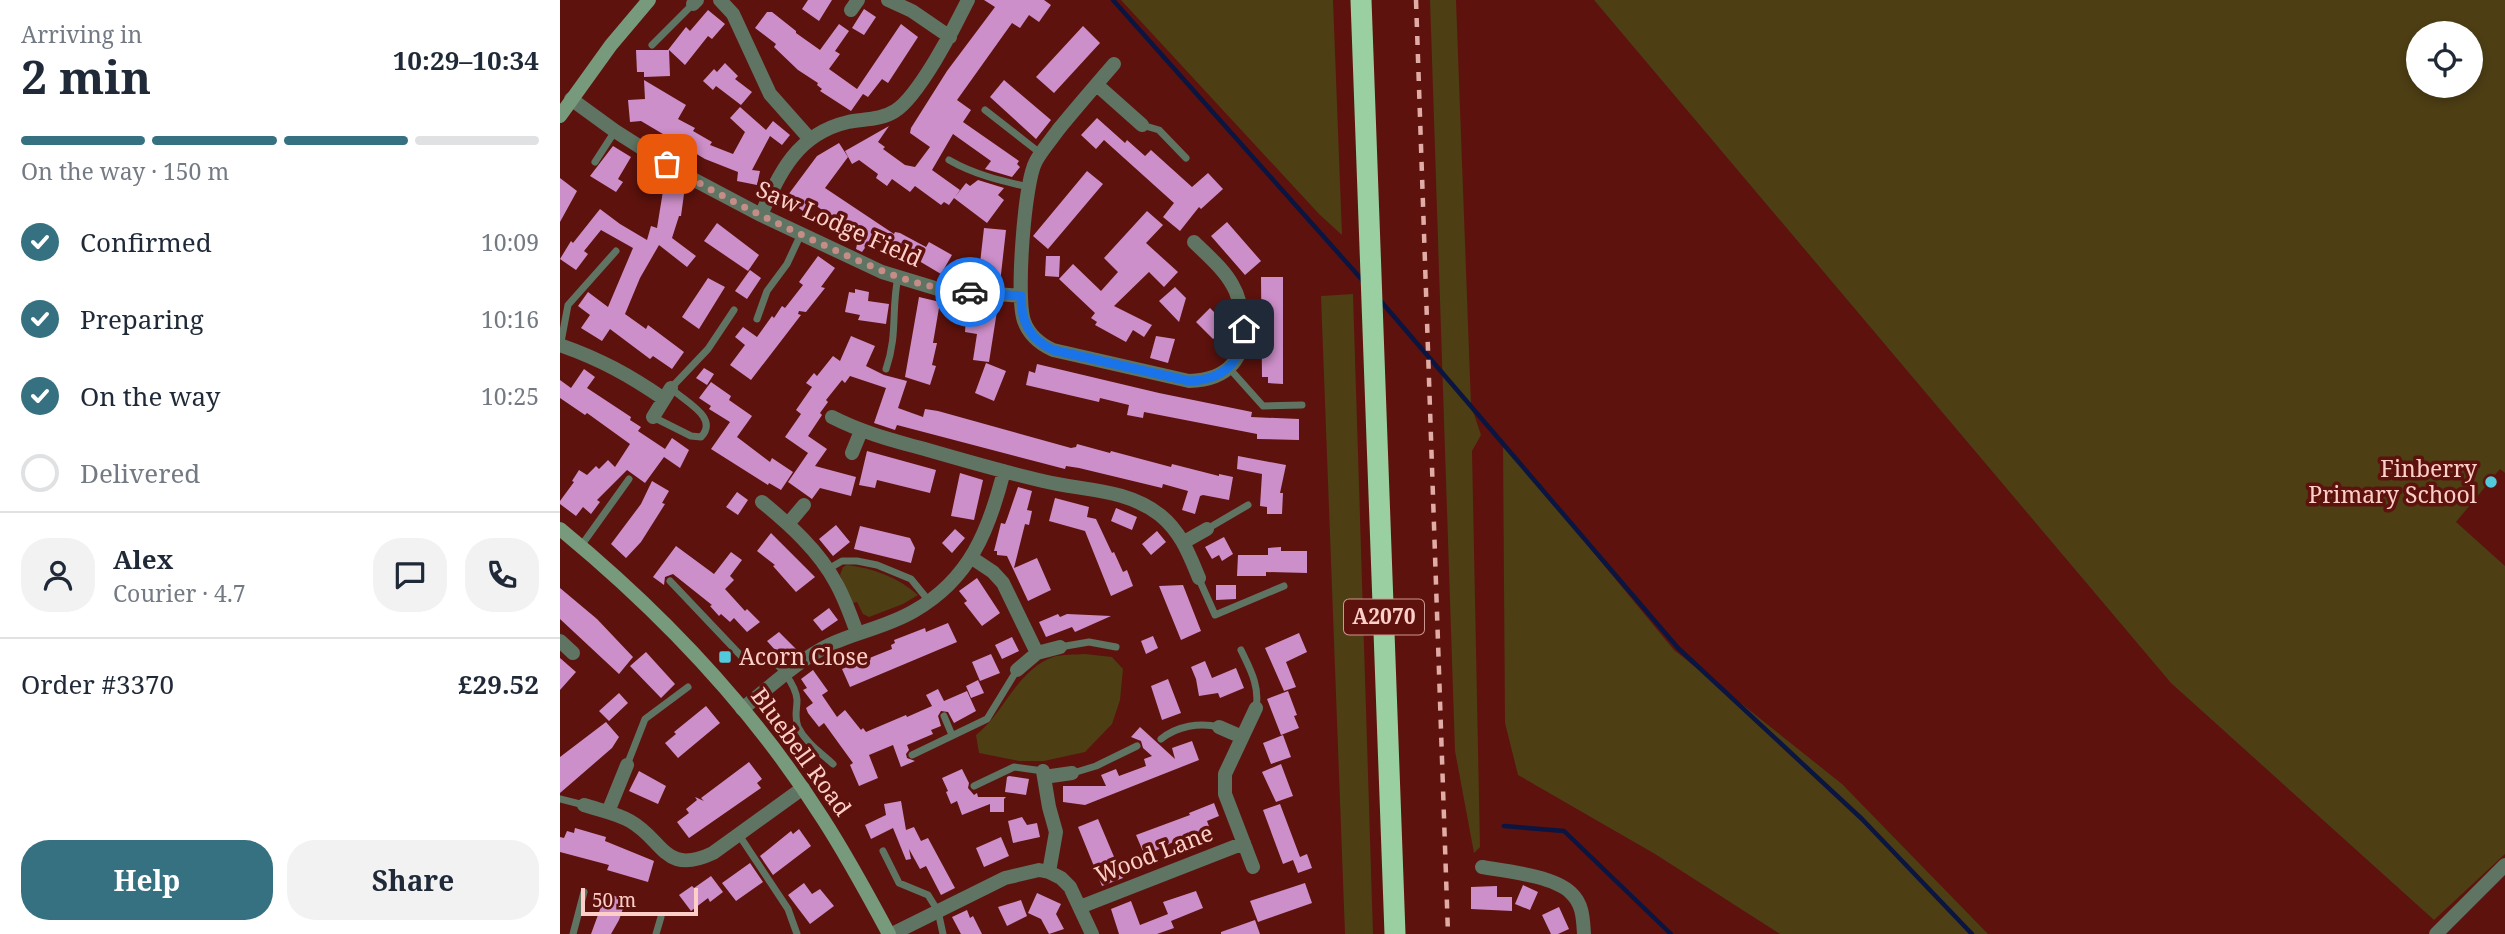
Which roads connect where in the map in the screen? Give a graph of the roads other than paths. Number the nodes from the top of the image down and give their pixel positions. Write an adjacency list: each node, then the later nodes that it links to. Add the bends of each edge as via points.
1 (649, 0): 11 (street)
2 (720, 0): 16 (street, via 733,14 770,94)
3 (888, 0): 7 (street)
4 (968, 0): 7 (street)
5 (1361, 0): 100 (highway, A2070)
6 (695, 2): 8 (lane)
7 (950, 37): 16 (street, via 896,111)
8 (652, 46)
9 (1114, 64): 10 (street)
10 (1097, 85): 14 (street); 17 (street)
11 (571, 99): 13 (street); 15 (street, Saw Lodge Field)
12 (985, 110): 17 (lane)
13 (560, 116)
14 (1142, 125): 18 (lane, via 1159,130)
15 (615, 131): 20 (lane); 22 (street, Saw Lodge Field, via 667,164 666,172 673,181 687,176)
16 (809, 138): 22 (street, via 789,160)
17 (1041, 153): 21 (street)
18 (1186, 158)
19 (948, 160): 21 (lane)
20 (595, 162)
21 (1029, 187): 27 (street)
22 (761, 215): 23 (street, Saw Lodge Field)
23 (801, 234): 26 (street, Saw Lodge Field); 29 (lane, via 767,291)
24 (1194, 242): 31 (street, via 1228,277 1239,299 1243,341)
25 (616, 251): 30 (lane, via 568,306)
26 (898, 277): 27 (street, Saw Lodge Field, via 938,289); 32 (lane, via 895,339)
27 (1021, 296): 31 (street, via 1028,330 1053,350 1189,381 1210,379)
28 (734, 310): 33 (lane, via 708,349)
29 (757, 319)
30 (560, 346): 33 (street, via 597,358)
31 (1229, 368): 34 (lane, via 1263,406)
32 (886, 369)
33 (668, 394): 35 (street); 35 (lane, via 700,411 706,432 701,438 691,436)
34 (1302, 405)
35 (653, 417)
36 (832, 417): 37 (street)
37 (861, 431): 38 (street); 39 (street)
38 (852, 453)
39 (1004, 471): 47 (street, via 1126,496 1160,515); 49 (street, via 993,513)
40 (629, 479): 48 (lane)
41 (762, 502): 44 (street)
42 (1248, 505): 46 (lane)
43 (804, 506): 44 (street)
44 (788, 524): 50 (street)
45 (560, 529): 48 (street, Bluebell Road)
46 (1207, 529): 47 (street)
47 (1184, 542): 51 (street)
48 (581, 546): 66 (street, Bluebell Road, via 685,642)
49 (972, 558): 54 (street); 61 (street, via 1003,583)
50 (828, 569): 54 (lane, via 842,561 877,565 911,579); 55 (street)
51 (1199, 578): 53 (lane, via 1215,615)
52 (670, 581): 63 (lane, via 743,658 751,661 768,656)
53 (1284, 586)
54 (929, 601): 55 (street, via 902,617)
55 (857, 633): 63 (street, via 827,646)
56 (560, 641): 60 (street)
57 (1060, 647): 58 (lane, via 1089,642); 61 (street)
58 (1116, 647)
59 (1241, 650): 65 (lane, via 1257,689)
60 (573, 653)
61 (1037, 653): 62 (street)
62 (1017, 670): 69 (lane, via 987,719)
63 (785, 675): 66 (street); 74 (lane, via 795,689 798,727)
64 (688, 687): 75 (lane, via 645,719)
65 (1256, 708): 70 (street, Wood Lane)
66 (742, 709): 79 (street, Bluebell Road)
67 (944, 716): 69 (lane)
68 (1219, 727): 70 (street); 71 (lane, via 1180,728)
69 (952, 735): 73 (lane)
70 (1242, 737): 84 (street, Wood Lane, via 1224,786)
71 (1161, 739)
72 (1137, 746): 76 (lane)
73 (912, 755)
74 (834, 764)
75 (628, 765): 82 (street)
76 (1072, 773): 77 (street)
77 (1044, 774): 78 (lane, via 1014,767); 89 (street, via 1056,832)
78 (974, 786)
79 (803, 788): 83 (street); 97 (street, Bluebell Road)
80 (560, 799): 81 (lane)
81 (583, 805): 82 (street)
82 (608, 812): 83 (street, via 630,821 664,854 678,859 700,859)
83 (739, 835): 96 (lane, via 788,909)
84 (1244, 843): 87 (street, Wood Lane); 91 (street, Wood Lane)
85 (883, 852): 92 (lane, via 899,883 928,895)
86 (2505, 865): 102 (street)
87 (1253, 867)
88 (1482, 867): 101 (street, via 1555,883 1572,893 1583,913)
89 (1049, 872): 91 (street, Wood Lane, via 1070,887); 92 (street, via 1026,871 1006,878)
90 (584, 892): 94 (lane)
91 (1080, 907): 99 (street, Wood Lane)
92 (938, 911): 97 (street); 98 (lane)
93 (661, 917): 95 (lane)
94 (573, 934)
95 (656, 934)
96 (797, 934)
97 (891, 934)
98 (943, 934)
99 (1092, 934)
100 (1395, 934)
101 (1584, 934)
102 (2436, 934)

